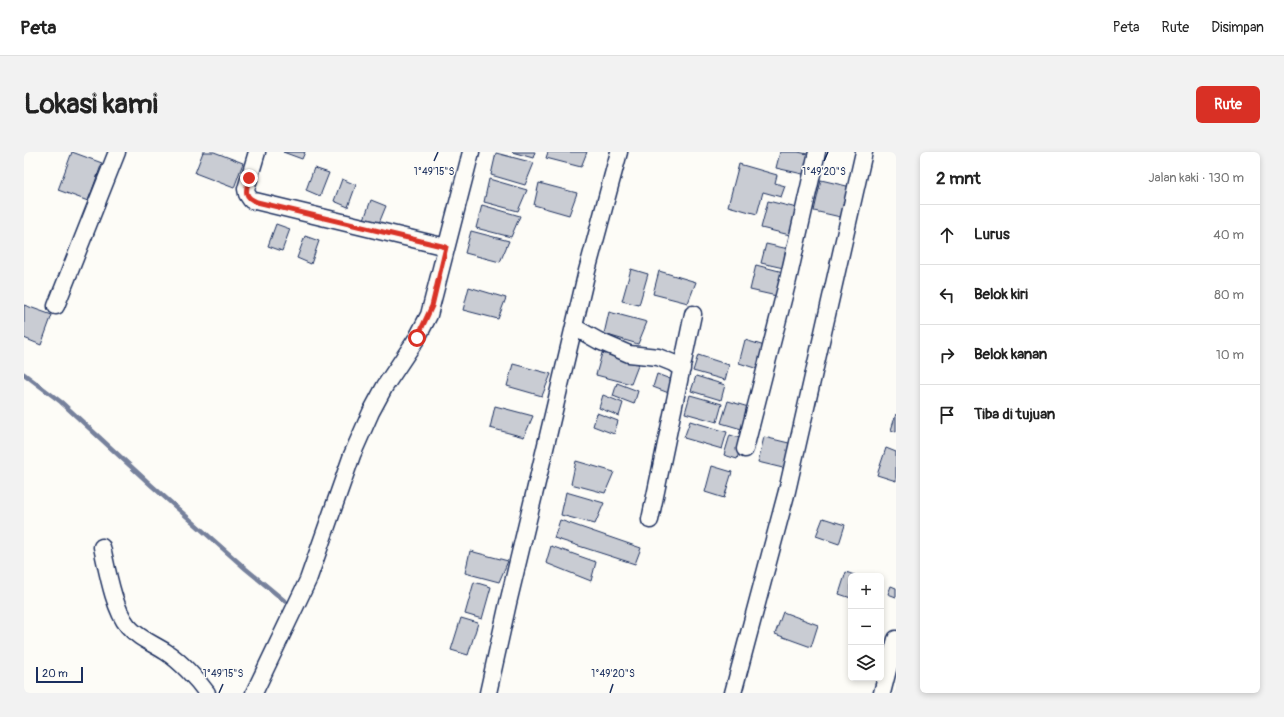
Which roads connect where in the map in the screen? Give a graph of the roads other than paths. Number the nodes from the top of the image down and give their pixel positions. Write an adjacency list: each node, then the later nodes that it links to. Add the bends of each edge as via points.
1 (118, 152): 8 (street)
2 (257, 152): 7 (street, via 246,189 251,200)
3 (471, 152): 7 (street)
4 (619, 152): 10 (street)
5 (817, 152): 12 (street)
6 (864, 152): 19 (street, via 787,491)
7 (446, 247): 17 (street, via 429,315 371,412 352,455 308,580)
8 (56, 306)
9 (693, 314): 11 (street)
10 (574, 327): 11 (street, via 629,354 658,357); 18 (street)
11 (682, 369): 13 (street)
12 (745, 449)
13 (650, 520)
14 (102, 547): 16 (street, via 117,608 127,625 139,637 167,653 186,669)
15 (896, 639): 20 (street)
16 (207, 693)
17 (254, 693)
18 (488, 693)
19 (733, 693)
20 (882, 693)

